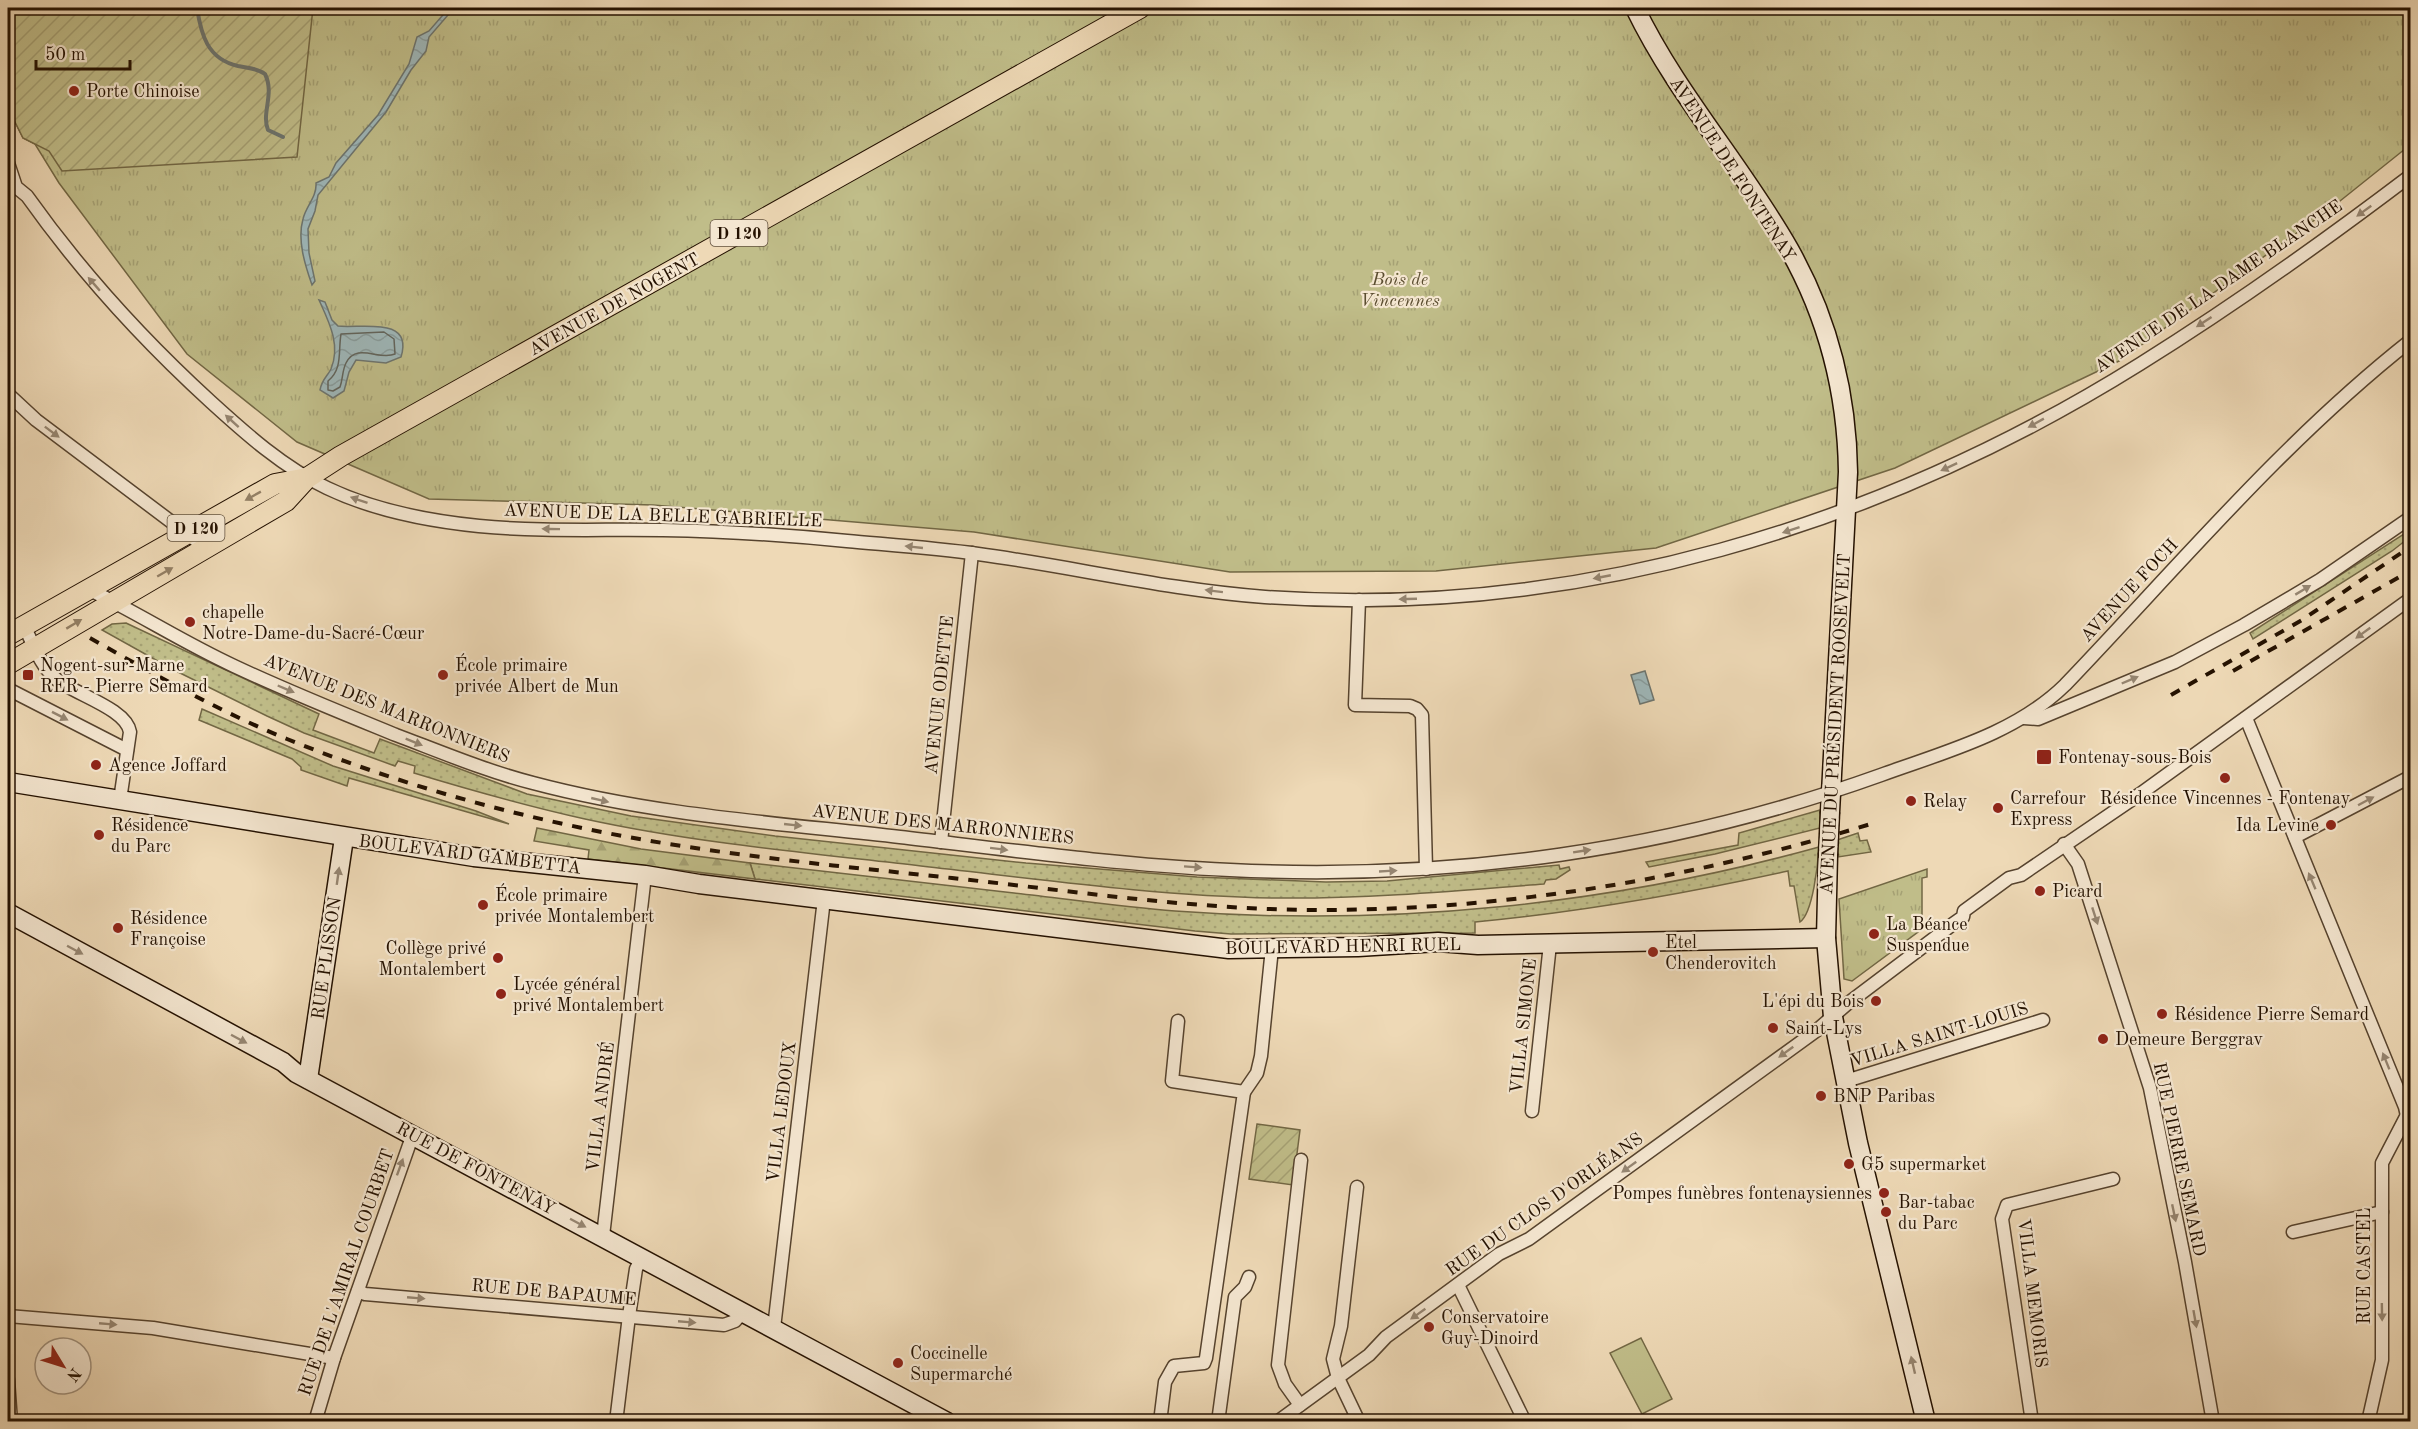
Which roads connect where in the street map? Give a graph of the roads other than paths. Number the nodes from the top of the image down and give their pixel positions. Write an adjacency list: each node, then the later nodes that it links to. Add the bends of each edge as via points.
1 (1140, 8): 8 (main road, AVENUE DE NOGENT / D 120)
2 (1635, 8): 9 (street, AVENUE DE FONTENAY, via 1664,64 1749,187 1801,273 1838,369 1847,441)
3 (8, 163): 5 (street, AVENUE DE LA BELLE GABRIELLE)
4 (2410, 176): 9 (street, AVENUE DE LA DAME BLANCHE, one-way to 9, via 2285,268 2138,366 1992,446)
5 (12, 188): 8 (street, AVENUE DE LA BELLE GABRIELLE, one-way to 5, via 243,431 167,362 92,281 27,196)
6 (2410, 341): 21 (street, AVENUE FOCH, via 2244,494)
7 (8, 394): 11 (street, one-way to 11, via 36,420)
8 (307, 478): 11 (main road, D 120, one-way to 11, via 275,484); 12 (main road, D 120, via 286,501); 13 (street, AVENUE DE LA BELLE GABRIELLE, one-way to 8, via 754,534 482,526 383,508)
9 (1846, 510): 16 (street, AVENUE DE LA BELLE GABRIELLE, one-way to 16, via 1712,554 1581,581 1460,597); 29 (street, AVENUE DU PRÉSIDENT ROOSEVELT)
10 (2410, 518): 23 (street, one-way to 10, via 2175,662 2244,625 2320,580)
11 (187, 534): 12 (street); 14 (main road, D 120)
12 (206, 549): 17 (main road, D 120, one-way to 12)
13 (972, 553): 16 (street, AVENUE DE LA BELLE GABRIELLE, one-way to 13, via 1211,591); 33 (street, AVENUE ODETTE)
14 (88, 589): 17 (street, AVENUE DES MARRONNIERS); 18 (main road, D 120)
15 (2410, 599): 25 (street, RUE DU CLOS D'ORLÉANS, one-way to 25)
16 (1359, 600): 35 (street, via 1355,705 1410,706 1422,715)
17 (114, 601): 19 (main road, D 120, one-way to 17); 33 (street, AVENUE DES MARRONNIERS, one-way to 33, via 232,666 465,762 603,801)
18 (16, 630): 19 (street)
19 (35, 648): 20 (main road, D 120); 26 (street, via 55,678 126,722 130,732)
20 (8, 664)
21 (2065, 685): 23 (street); 24 (street, AVENUE FOCH)
22 (8, 689): 26 (street, one-way to 26)
23 (2076, 703): 24 (street, via 2038,719)
24 (2024, 718): 29 (street, AVENUE FOCH)
25 (2246, 718): 31 (street); 34 (street, RUE DU CLOS D'ORLÉANS)
26 (127, 750): 30 (street)
27 (2410, 777): 31 (street, one-way to 27)
28 (8, 782): 30 (street, BOULEVARD GAMBETTA)
29 (1831, 794): 35 (street, AVENUE DES MARRONNIERS, one-way to 29, via 1550,856 1700,830); 40 (street, AVENUE DU PRÉSIDENT ROOSEVELT, bridge)
30 (120, 800): 32 (street, BOULEVARD GAMBETTA)
31 (2295, 837): 50 (street, one-way to 31)
32 (344, 838): 36 (street, BOULEVARD GAMBETTA); 46 (street, RUE PLISSON, one-way to 32)
33 (941, 842): 35 (street, AVENUE DES MARRONNIERS, one-way to 35, via 1232,870)
34 (2064, 844): 43 (street, RUE DU CLOS D'ORLÉANS, via 2015,878 1996,886); 82 (street, RUE PIERRE SEMARD, one-way to 82, via 2078,864 2150,1088)
35 (1426, 869)
36 (645, 875): 37 (street, BOULEVARD GAMBETTA); 58 (street, VILLA ANDRÉ)
37 (824, 899): 38 (street, BOULEVARD GAMBETTA); 66 (street, VILLA LEDOUX)
38 (934, 912): 42 (street, BOULEVARD HENRI RUEL, via 1151,941 1229,949)
39 (8, 913): 46 (street, RUE DE FONTENAY, one-way to 46)
40 (1826, 938): 41 (street, BOULEVARD HENRI RUEL); 43 (street, AVENUE DU PRÉSIDENT ROOSEVELT)
41 (1550, 944): 42 (street, BOULEVARD HENRI RUEL, via 1438,942); 49 (street, VILLA SIMONE)
42 (1272, 948): 48 (street, via 1261,1056 1257,1073)
43 (1833, 1017): 47 (street, AVENUE DU PRÉSIDENT ROOSEVELT); 61 (street, RUE DU CLOS D'ORLÉANS, one-way to 61, via 1529,1239 1499,1254)
44 (2043, 1020): 47 (street, VILLA SAINT-LOUIS)
45 (1178, 1021): 48 (street, via 1172,1081)
46 (308, 1079): 52 (street, RUE DE FONTENAY)
47 (1846, 1082): 80 (street, AVENUE DU PRÉSIDENT ROOSEVELT, one-way to 47)
48 (1244, 1092): 75 (street, via 1206,1358 1199,1366 1174,1366 1165,1382)
49 (1532, 1111)
50 (2409, 1112): 51 (street); 56 (street, RUE CASTEL, via 2382,1163)
51 (2410, 1129)
52 (413, 1134): 58 (street, RUE DE FONTENAY, one-way to 58); 62 (street, RUE DE L'AMIRAL COURBET, one-way to 52)
53 (1301, 1160): 70 (street, via 1278,1365 1285,1384)
54 (2113, 1179): 81 (street, VILLA MEMORIS, via 2007,1205 2002,1219)
55 (1357, 1187): 68 (street, via 1341,1326 1333,1359)
56 (2382, 1212): 57 (street); 83 (street, RUE CASTEL, one-way to 83, via 2382,1360)
57 (2293, 1232)
58 (603, 1236): 59 (street, RUE DE FONTENAY)
59 (641, 1259): 63 (street, RUE DE FONTENAY); 65 (street)
60 (1249, 1277): 76 (street, via 1235,1297)
61 (1458, 1285): 68 (street, RUE DU CLOS D'ORLÉANS, one-way to 68, via 1386,1336 1369,1355); 79 (street)
62 (358, 1291): 65 (street, RUE DE BAPAUME, one-way to 65); 67 (street, RUE DE L'AMIRAL COURBET)
63 (743, 1312): 65 (street, RUE DE BAPAUME, one-way to 63, via 724,1325); 66 (street, RUE DE FONTENAY)
64 (8, 1316): 67 (street, one-way to 67, via 73,1317)
65 (629, 1316): 73 (street)
66 (774, 1328): 74 (street, RUE DE FONTENAY)
67 (334, 1358): 72 (street, RUE DE L'AMIRAL COURBET)
68 (1338, 1378): 70 (street, RUE DU CLOS D'ORLÉANS); 78 (street)
69 (8, 1380): 71 (street)
70 (1300, 1405): 77 (street, RUE DU CLOS D'ORLÉANS)
71 (11, 1422)
72 (315, 1422)
73 (616, 1422)
74 (947, 1422)
75 (1160, 1422)
76 (1218, 1422)
77 (1277, 1422)
78 (1359, 1422)
79 (1525, 1422)
80 (1926, 1422)
81 (2032, 1422)
82 (2213, 1422)
83 (2368, 1422)

